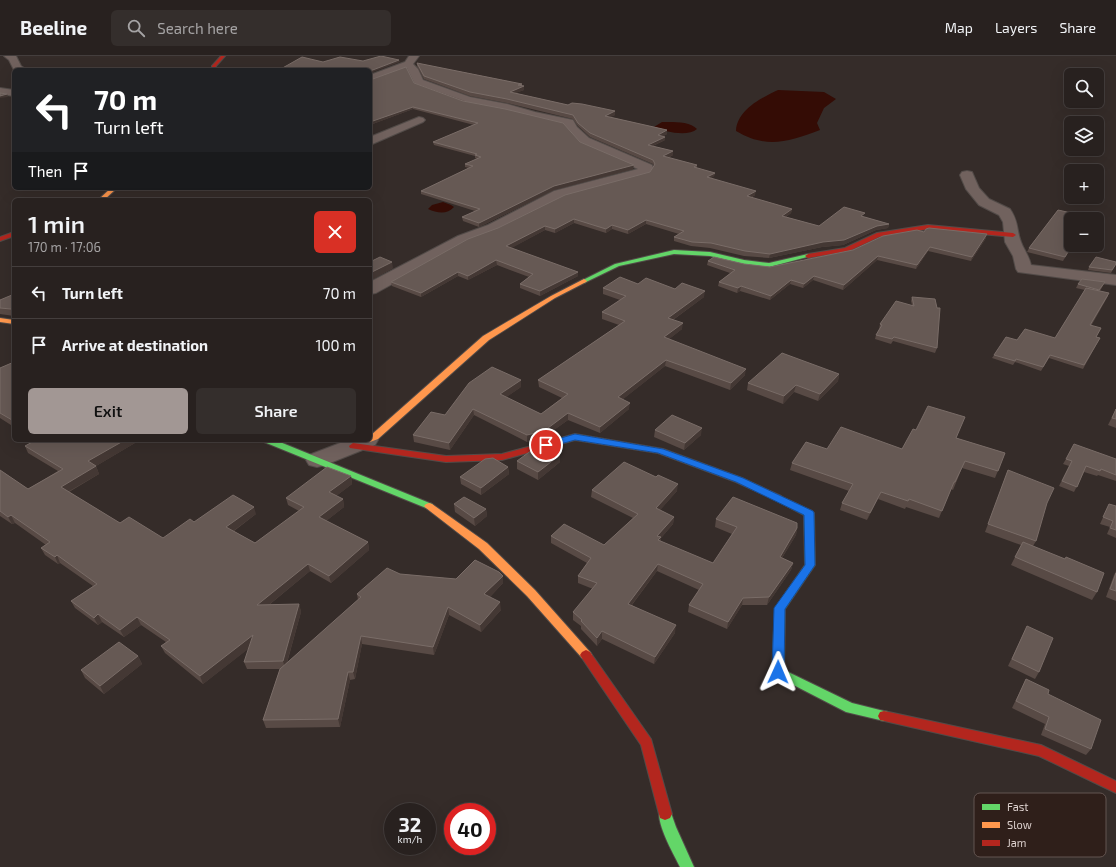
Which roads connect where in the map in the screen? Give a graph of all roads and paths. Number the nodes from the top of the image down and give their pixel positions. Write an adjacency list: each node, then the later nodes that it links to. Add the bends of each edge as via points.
1 (9, 56): 4 (street)
2 (224, 56): 5 (street)
3 (411, 60): 8 (street); 20 (street, via 419,82 468,100 569,122 572,129 585,141 647,168 644,171 559,194 492,228 463,239)
4 (18, 68)
5 (214, 68)
6 (6, 70): 7 (street)
7 (12, 70)
8 (372, 78)
9 (0, 92): 10 (street)
10 (12, 93)
11 (419, 120): 12 (street)
12 (372, 140)
13 (967, 175): 17 (street, via 972,189 984,202 1005,212)
14 (112, 190): 15 (street)
15 (103, 198)
16 (12, 235): 18 (street)
17 (1013, 235): 19 (street, via 1012,242 1021,256 1024,269); 23 (street, via 928,227 877,235 847,250 822,252 769,265 710,254 674,252 617,265 553,297 486,338 381,432)
18 (0, 239)
19 (1116, 280)
20 (372, 288)
21 (0, 320): 22 (street)
22 (12, 322)
23 (372, 437)
24 (272, 442): 26 (street)
25 (363, 442): 26 (street); 27 (street, via 446,459 502,457 575,437 660,451 739,480 809,513 810,565 780,608 778,672 850,708 1041,751)
26 (318, 460): 28 (street, via 425,503 483,546 531,593 587,656 646,743 669,828)
27 (1116, 787)
28 (686, 867)

